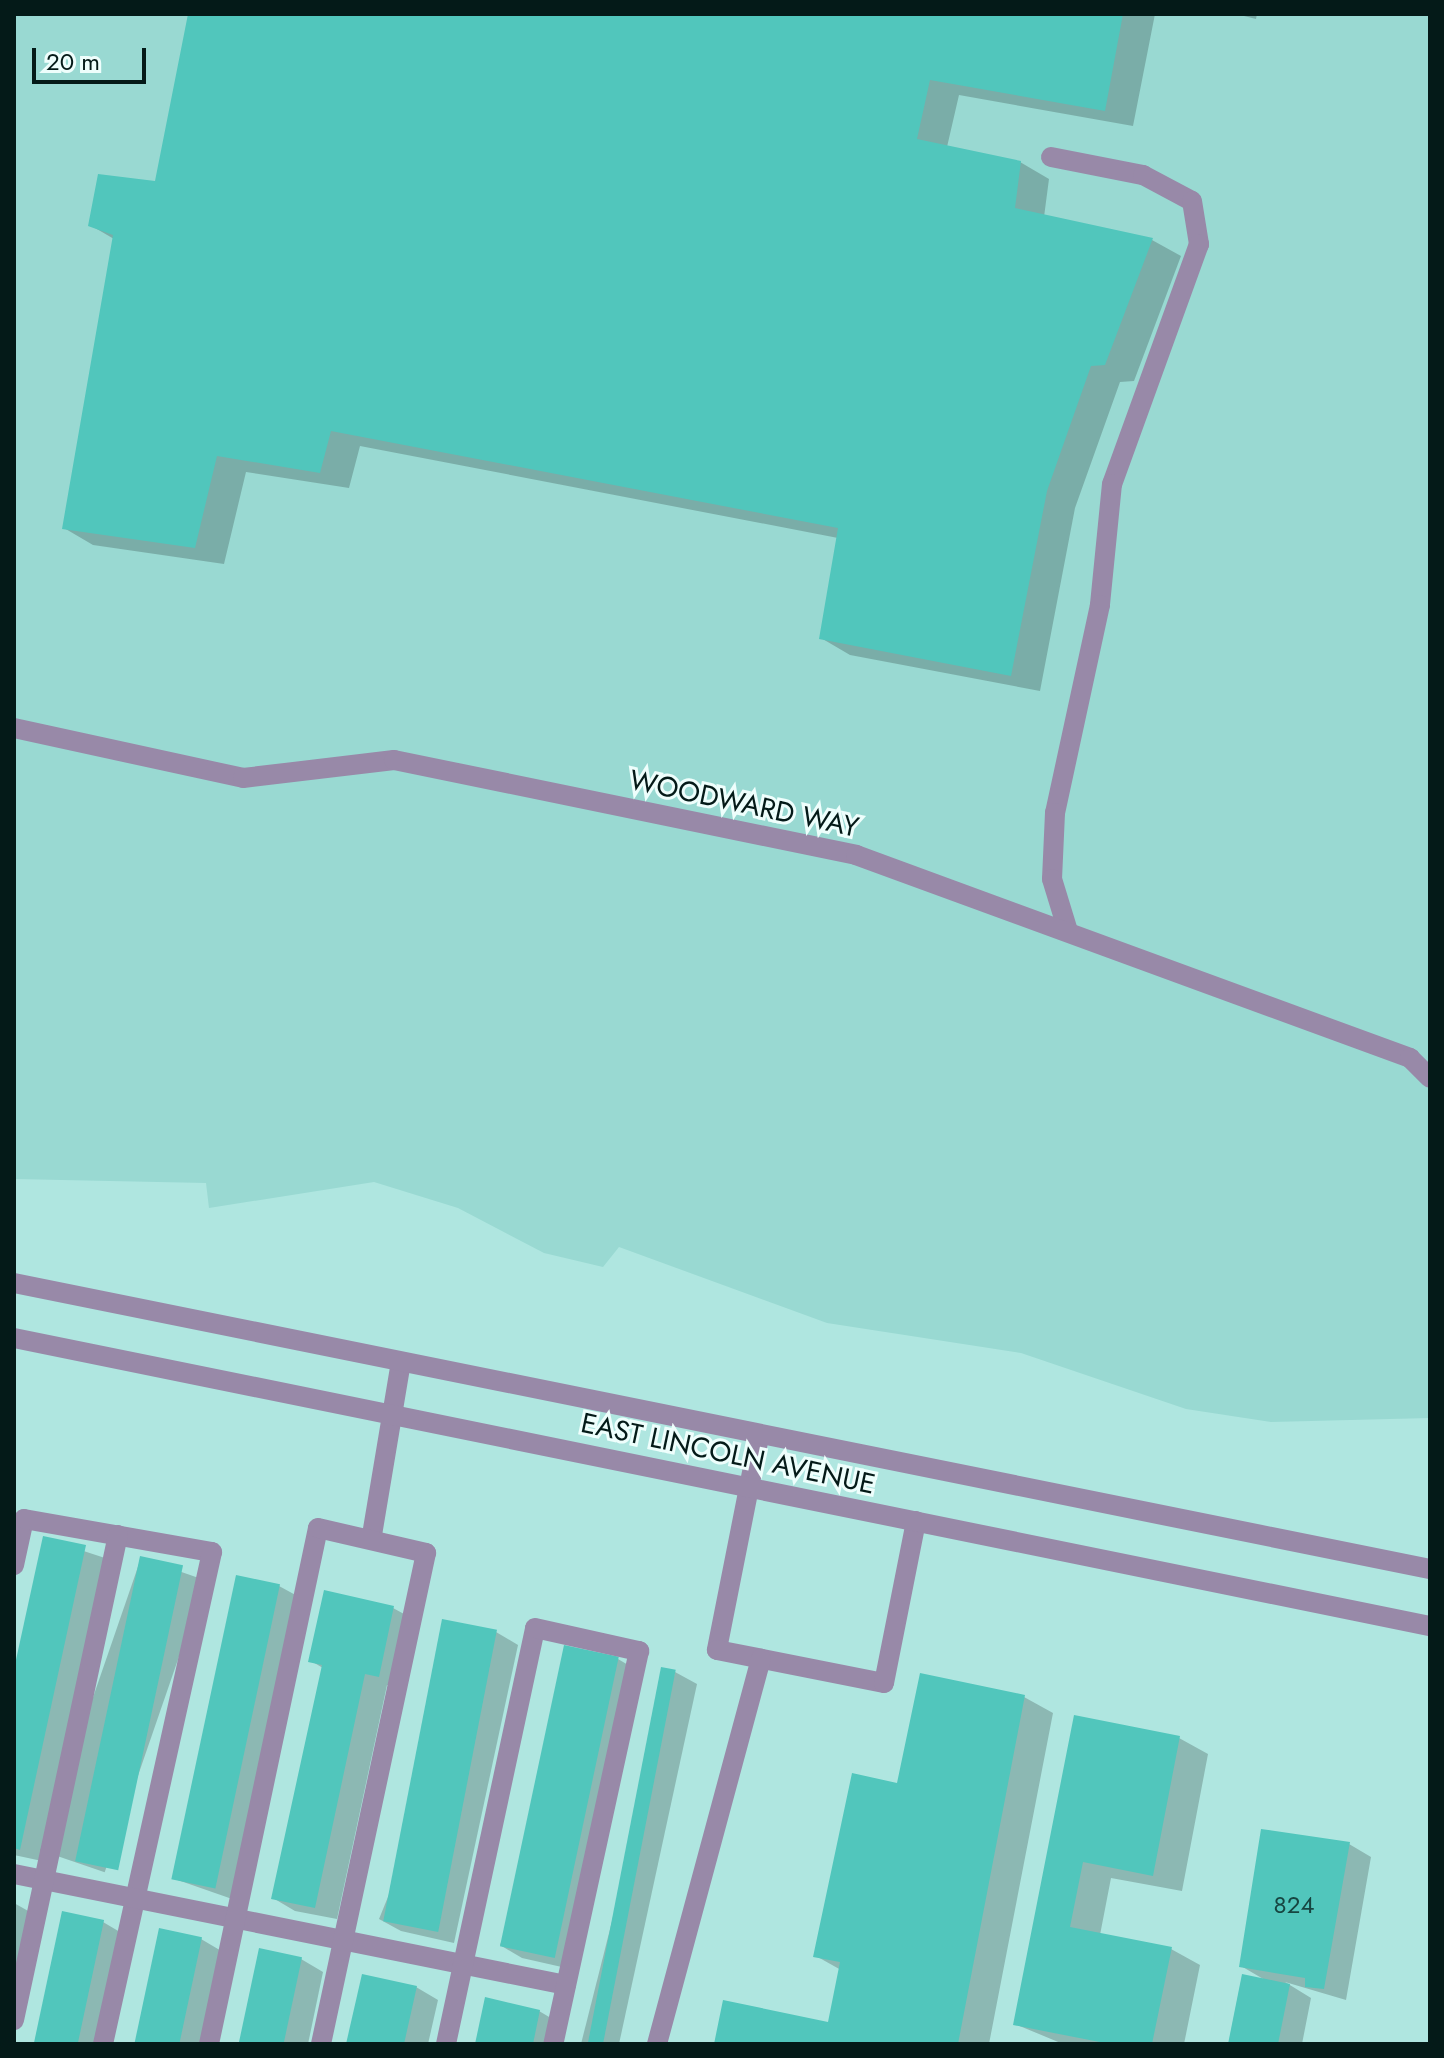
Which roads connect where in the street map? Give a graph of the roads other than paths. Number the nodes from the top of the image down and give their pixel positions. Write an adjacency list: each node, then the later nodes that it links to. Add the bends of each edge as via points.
1 (1051, 157): 3 (street, via 1143,175 1192,201 1199,244 1112,484 1100,605 1055,813 1052,879)
2 (14, 728): 3 (street, WOODWARD WAY, via 243,778 394,760 856,855)
3 (1067, 928): 4 (street, WOODWARD WAY, via 1410,1058)
4 (1430, 1078)
5 (14, 1283): 7 (street, EAST LINCOLN AVENUE)
6 (14, 1338): 8 (street, EAST LINCOLN AVENUE)
7 (401, 1362): 8 (street); 9 (street, EAST LINCOLN AVENUE)
8 (392, 1415): 10 (street, EAST LINCOLN AVENUE); 13 (street)
9 (759, 1437): 10 (street); 15 (street, EAST LINCOLN AVENUE)
10 (749, 1485): 11 (street, EAST LINCOLN AVENUE); 17 (street, via 717,1650)
11 (916, 1521): 16 (street, EAST LINCOLN AVENUE); 17 (street, via 884,1683)
12 (118, 1535): 14 (street, via 24,1519); 19 (street); 20 (street, via 212,1552)
13 (372, 1535): 21 (street, via 318,1528); 22 (street, via 426,1553)
14 (14, 1565)
15 (1430, 1569)
16 (1430, 1626)
17 (761, 1659): 31 (street)
18 (14, 1874): 19 (street)
19 (44, 1880): 20 (street); 25 (street)
20 (135, 1899): 21 (street); 26 (street)
21 (236, 1919): 22 (street); 27 (street)
22 (343, 1940): 23 (street); 28 (street)
23 (463, 1965): 24 (street); 24 (street, via 535,1628 639,1651); 29 (street)
24 (566, 1985): 30 (street)
25 (14, 2020)
26 (103, 2044)
27 (209, 2044)
28 (321, 2044)
29 (446, 2044)
30 (553, 2044)
31 (657, 2044)

